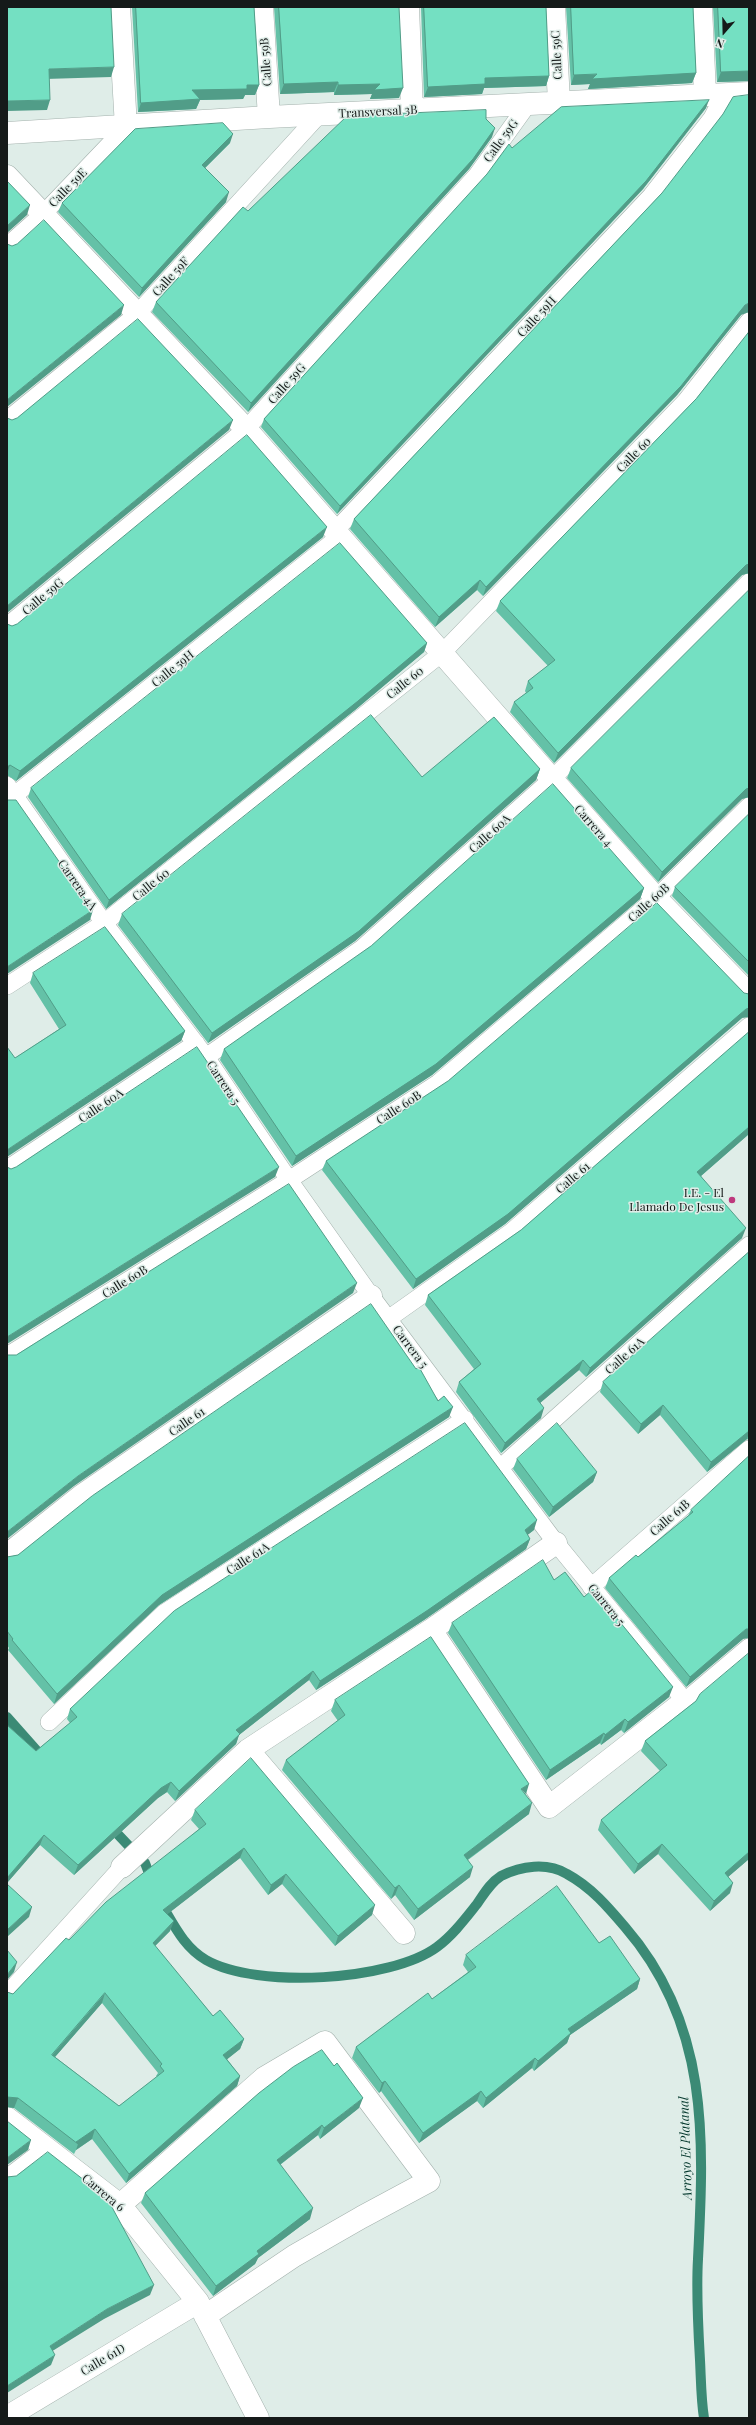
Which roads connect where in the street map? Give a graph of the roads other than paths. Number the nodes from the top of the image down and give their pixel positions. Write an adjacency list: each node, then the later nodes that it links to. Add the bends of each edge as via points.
1 (119, 7): 13 (street)
2 (262, 7): 12 (street, Calle 59B)
3 (408, 7): 10 (street)
4 (554, 7): 8 (street, Calle 59C)
5 (701, 7): 6 (street)
6 (715, 93): 7 (street, Transversal 3B); 8 (street, Transversal 3B); 22 (lane, Calle 59H, via 712,118 651,196)
7 (749, 93)
8 (559, 102): 9 (street, Transversal 3B)
9 (528, 104): 10 (street, Transversal 3B); 21 (lane, Calle 59G, via 477,175)
10 (412, 110): 11 (street, Transversal 3B)
11 (318, 116): 12 (street, Transversal 3B); 18 (lane, Calle 59F)
12 (269, 117): 13 (street, Transversal 3B)
13 (126, 127): 14 (street, Transversal 3B); 16 (lane, Calle 59E)
14 (7, 133)
15 (7, 176): 16 (street, Carrera 4)
16 (43, 214): 17 (lane, Calle 59E); 18 (street, Carrera 4)
17 (7, 246)
18 (136, 314): 20 (lane, Calle 59F); 21 (street, Carrera 4)
19 (749, 321): 25 (lane, Calle 60, via 685,402)
20 (7, 420)
21 (246, 429): 22 (street, Carrera 4); 24 (lane, Calle 59G)
22 (337, 534): 25 (street, Carrera 4); 27 (lane, Calle 59H)
23 (749, 582): 26 (lane, Calle 60A)
24 (7, 626)
25 (442, 653): 26 (street, Carrera 4); 30 (lane, Calle 60)
26 (552, 779): 29 (street, Carrera 4); 36 (lane, Calle 60A, via 361,949)
27 (10, 794): 30 (lane, Carrera 4A)
28 (749, 806): 29 (lane, Calle 60B)
29 (656, 898): 33 (street, Carrera 4); 38 (lane, Calle 60B, via 438,1083)
30 (104, 923): 31 (lane, Carrera 4A); 32 (lane, Calle 60)
31 (150, 983): 35 (lane, Carrera 5)
32 (7, 986)
33 (749, 994)
34 (749, 1026): 41 (lane, Calle 61, via 511,1232)
35 (196, 1043): 36 (lane, Carrera 5); 37 (lane, Calle 60A)
36 (206, 1057): 38 (lane, Carrera 5)
37 (7, 1169)
38 (289, 1180): 40 (lane, Carrera 5); 42 (lane, Calle 60B)
39 (749, 1245): 45 (lane, Calle 61A)
40 (371, 1296): 41 (lane, Carrera 5); 47 (street, Calle 61, via 81,1496)
41 (388, 1319): 43 (lane, Carrera 5)
42 (7, 1356)
43 (465, 1419): 45 (lane, Carrera 5); 52 (lane, Calle 61A, via 164,1613)
44 (749, 1449): 48 (lane, Calle 61B)
45 (501, 1467): 46 (lane, Carrera 5)
46 (556, 1543): 48 (lane, Carrera 5); 49 (street)
47 (7, 1555)
48 (591, 1586): 51 (lane, Carrera 5)
49 (431, 1630): 51 (street, via 549,1807); 53 (street)
50 (749, 1647): 51 (lane)
51 (685, 1701)
52 (49, 1722)
53 (248, 1750): 54 (street); 55 (street)
54 (122, 1866): 56 (lane)
55 (404, 1933)
56 (7, 1994)
57 (7, 2118): 58 (street, Carrera 6)
58 (46, 2148): 59 (lane); 60 (street, Carrera 6)
59 (7, 2178)
60 (120, 2205): 61 (street, Carrera 6); 61 (street, Calle 61D, via 264,2078 325,2042 429,2181)
61 (202, 2309): 62 (street, Calle 61D); 63 (street, Carrera 6)
62 (7, 2418)
63 (258, 2418)

